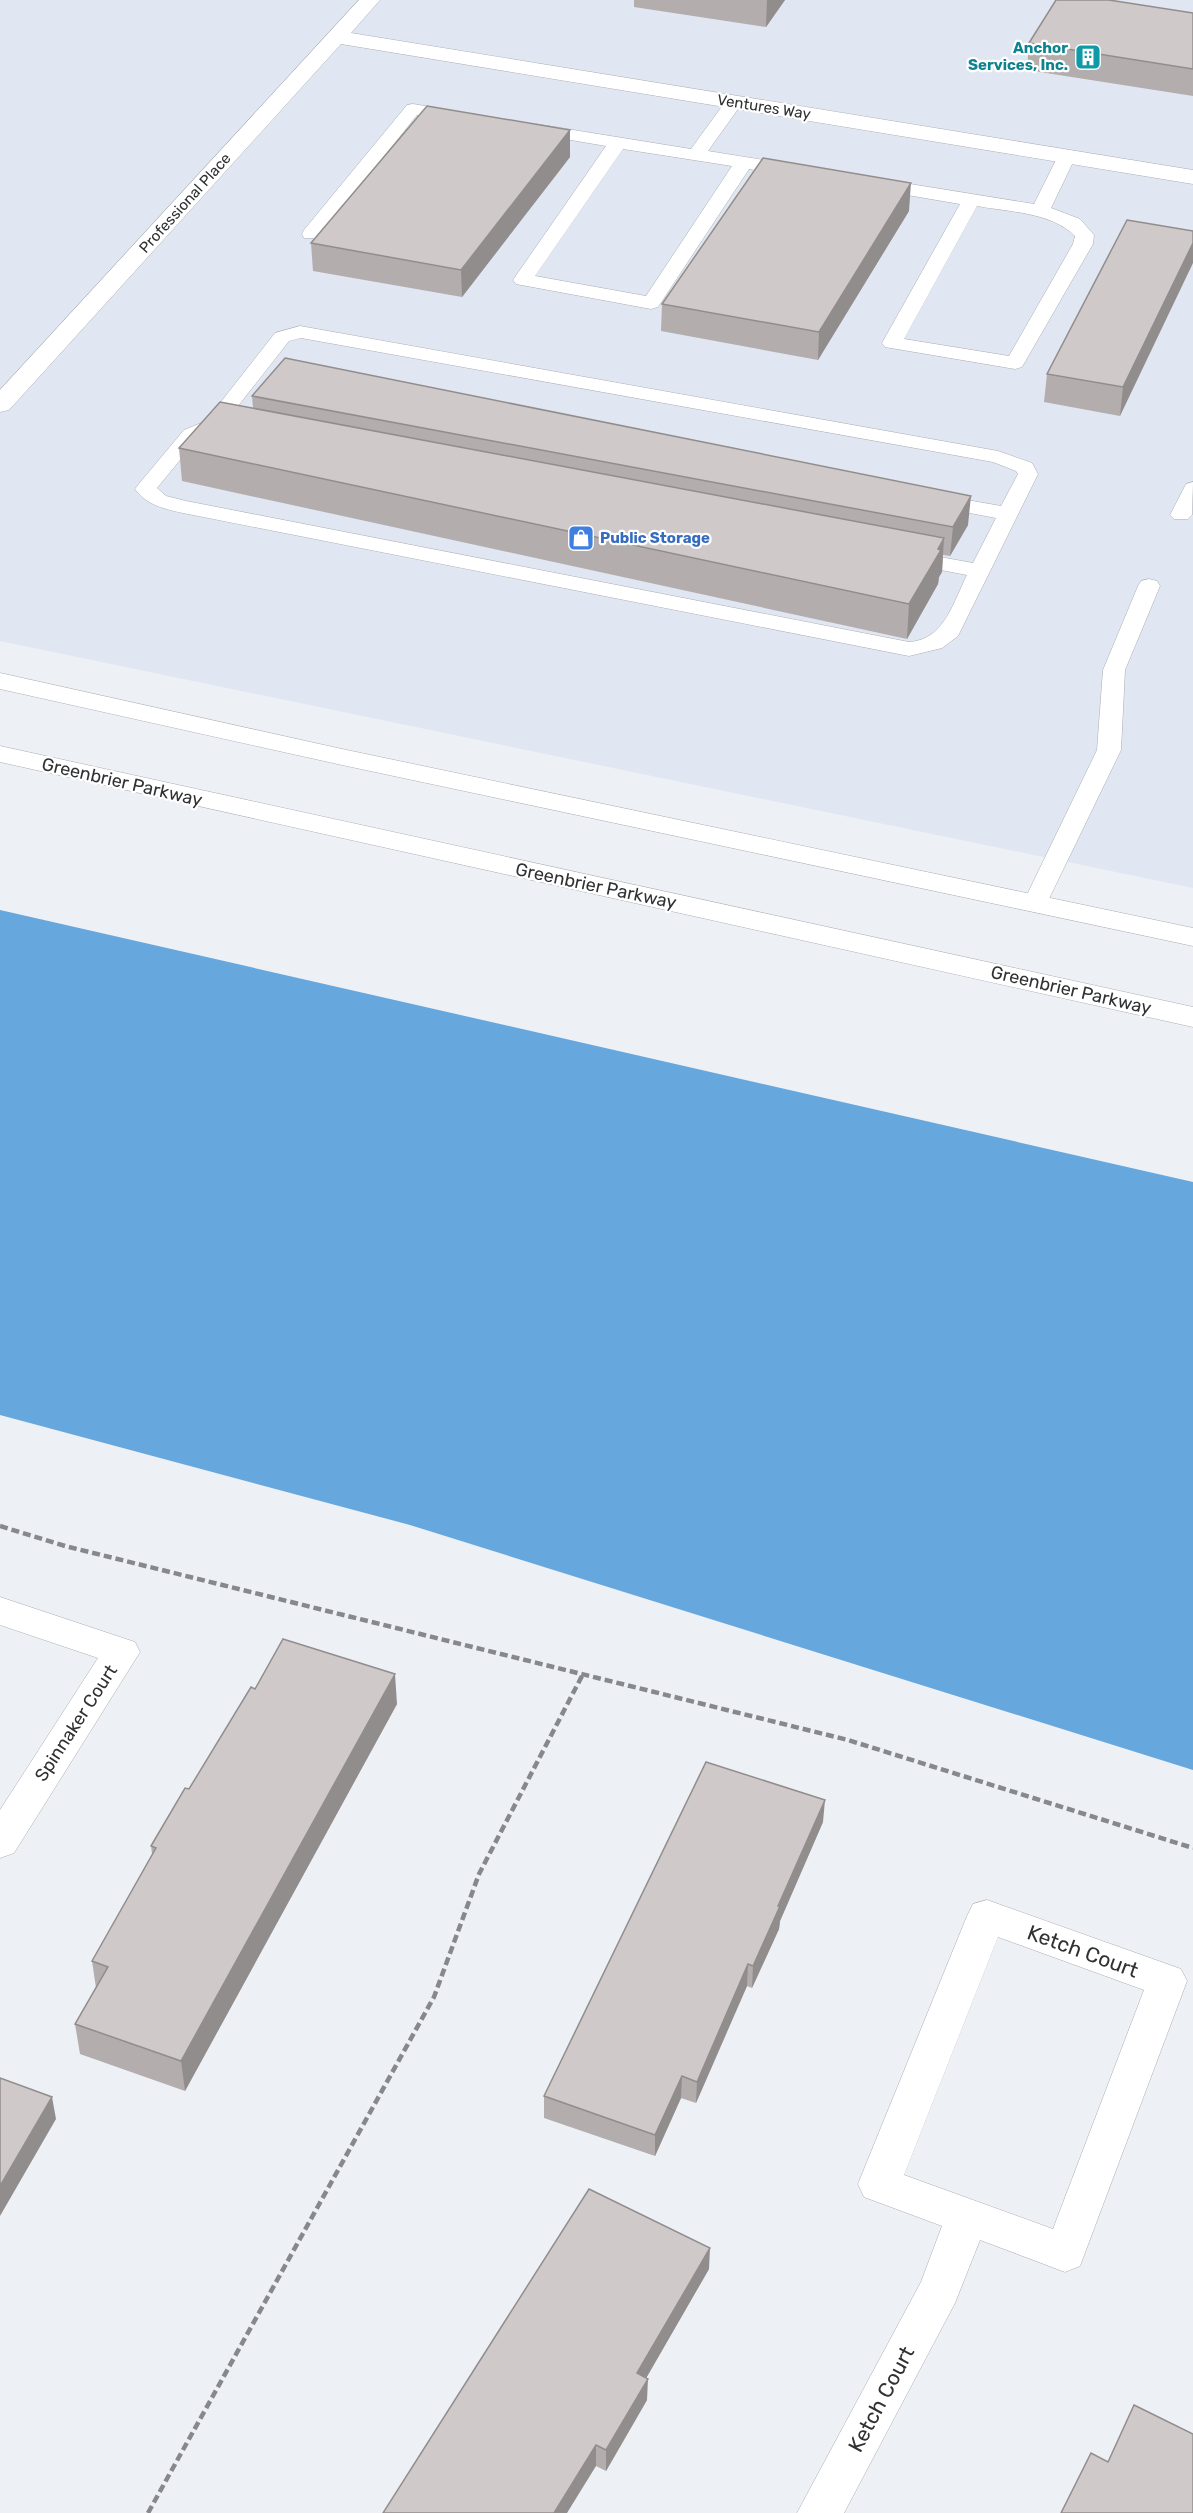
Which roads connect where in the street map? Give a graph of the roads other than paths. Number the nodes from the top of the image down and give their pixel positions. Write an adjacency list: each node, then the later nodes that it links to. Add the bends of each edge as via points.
1 (370, 0): 2 (street, Professional Place)
2 (336, 37): 3 (street, Ventures Way); 18 (street, Professional Place)
3 (734, 102): 7 (lane); 8 (street, Ventures Way)
4 (481, 120): 15 (lane, via 413,109)
5 (516, 126): 6 (lane)
6 (618, 142): 7 (lane); 9 (lane, via 523,280 651,303)
7 (696, 155): 9 (lane)
8 (1067, 156): 11 (street, Ventures Way); 14 (lane)
9 (744, 163): 10 (lane)
10 (812, 174)
11 (1193, 177)
12 (858, 182): 13 (lane)
13 (971, 200): 14 (lane); 14 (lane, via 892,343 1016,363 1085,235 1072,223)
14 (1040, 211)
15 (311, 234)
16 (254, 372): 17 (lane); 19 (lane); 23 (lane, via 282,338 300,332 321,334 998,457 1025,466 1028,474)
17 (278, 377)
18 (0, 405)
19 (213, 425): 20 (lane); 26 (lane, via 191,434 145,489 159,500 183,507 901,649 925,648 943,640)
20 (236, 429)
21 (1193, 488): 24 (lane)
22 (914, 496): 23 (lane)
23 (1009, 514): 26 (lane)
24 (1181, 515)
25 (887, 554): 26 (lane)
26 (980, 571)
27 (1149, 586): 30 (lane, via 1114,670 1109,750)
28 (0, 681): 30 (street)
29 (0, 754): 32 (street, Greenbrier Parkway)
30 (1035, 903): 31 (street)
31 (1193, 937)
32 (1193, 1017)
33 (0, 1611): 34 (street, Spinnaker Court, via 122,1652)
34 (0, 1842)
35 (967, 2217): 35 (street, Ketch Court, via 1065,2253 1167,1981 987,1916 879,2184); 36 (street, Ketch Court, via 940,2289)
36 (820, 2513)

